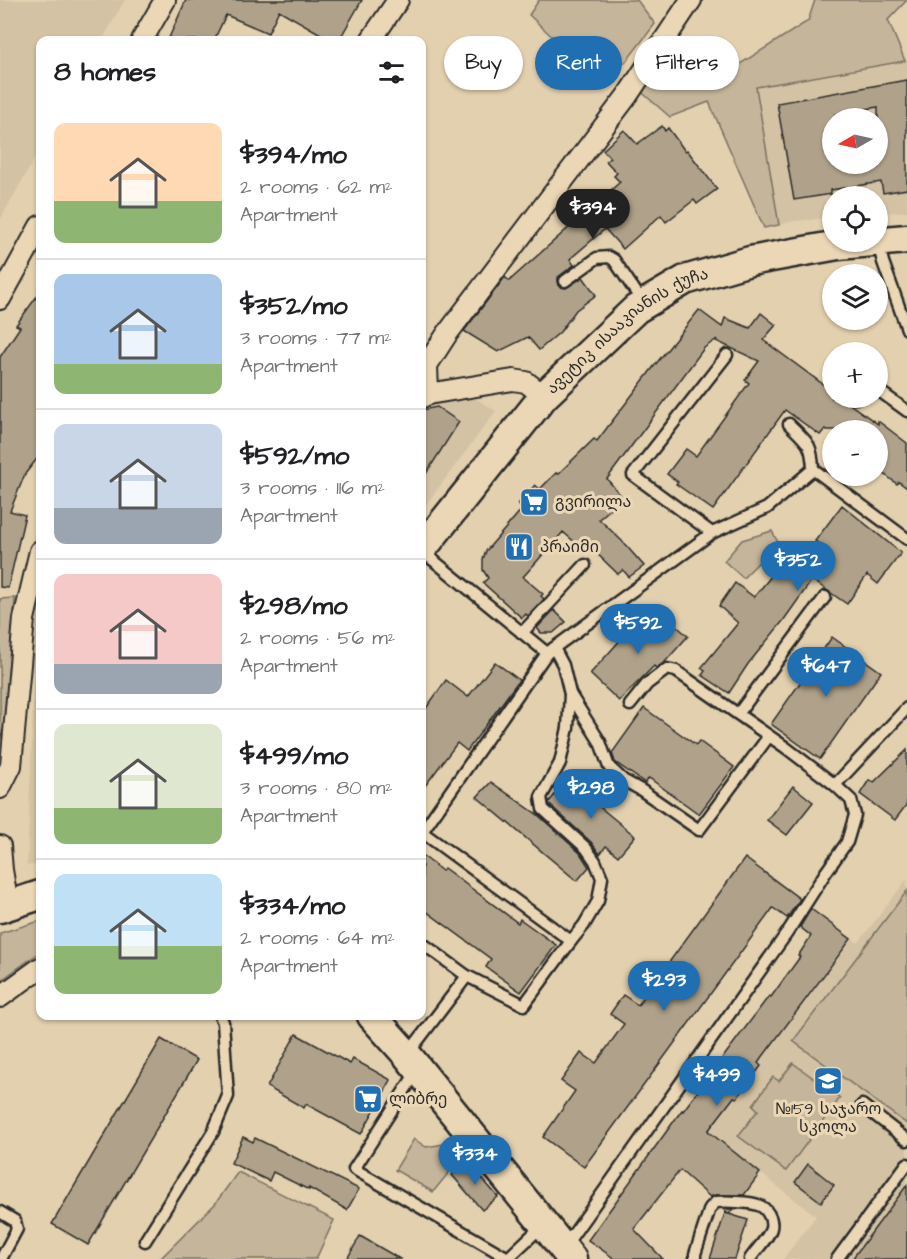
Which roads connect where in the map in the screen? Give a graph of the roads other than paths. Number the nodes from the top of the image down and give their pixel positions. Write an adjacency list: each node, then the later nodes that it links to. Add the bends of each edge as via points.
1 (165, 0): 4 (street)
2 (398, 0): 5 (street)
3 (691, 0): 16 (street, via 627,96 447,334 427,365)
4 (144, 36)
5 (374, 36)
6 (36, 233): 12 (street)
7 (907, 239): 8 (main road, ავეტიკ ისააკიანის ქუჩა)
8 (888, 241)
9 (822, 248): 13 (main road, ავეტიკ ისააკიანის ქუჩა, via 750,261 685,280)
10 (880, 252): 14 (lane)
11 (565, 281): 13 (lane, via 597,258 609,257)
12 (0, 299)
13 (644, 304): 18 (main road, ავეტიკ ისააკიანის ქუჩა)
14 (907, 329)
15 (728, 355): 23 (lane, via 633,475)
16 (426, 380)
17 (426, 395): 18 (street, via 513,380 526,382)
18 (544, 396): 25 (main road, ავეტიკ ისააკიანის ქუჩა)
19 (888, 397): 20 (lane)
20 (907, 411)
21 (789, 424): 22 (lane, via 809,444)
22 (813, 470): 23 (lane, via 767,508); 24 (lane)
23 (712, 533): 31 (lane)
24 (907, 539)
25 (426, 545)
26 (426, 553): 30 (lane)
27 (585, 565): 30 (lane)
28 (36, 568): 38 (street, via 24,619 11,766)
29 (825, 597): 35 (lane)
30 (522, 633): 31 (lane)
31 (550, 651): 32 (lane, via 564,665); 39 (lane)
32 (570, 694): 36 (lane, via 600,742 609,767 699,830); 44 (lane, via 560,763 541,797 543,809 586,848 602,878 598,901)
33 (630, 705): 35 (lane, via 647,684 667,669 676,671)
34 (907, 708): 37 (lane)
35 (738, 714): 36 (lane)
36 (769, 736): 37 (lane)
37 (835, 785): 58 (lane, via 851,800 855,815 847,842)
38 (0, 788)
39 (426, 826)
40 (426, 835): 44 (lane)
41 (0, 846): 43 (street)
42 (36, 896): 43 (main road)
43 (4, 906)
44 (571, 940): 47 (lane, via 524,1005)
45 (426, 946): 47 (lane)
46 (36, 971): 48 (street)
47 (467, 976): 51 (lane)
48 (0, 997)
49 (222, 1020): 57 (lane, via 228,1096 213,1132)
50 (375, 1020): 51 (main road)
51 (412, 1062): 56 (main road); 59 (lane, via 354,1169)
52 (862, 1105): 53 (lane)
53 (907, 1140)
54 (907, 1164): 63 (lane)
55 (0, 1212): 60 (lane, via 15,1221 17,1229)
56 (543, 1225): 58 (main road); 59 (lane)
57 (145, 1241)
58 (567, 1254)
59 (507, 1258)
60 (1, 1259)
61 (695, 1259): 62 (lane, via 711,1208 722,1201 758,1205 765,1208 772,1222 771,1230)
62 (750, 1259)
63 (837, 1259)

